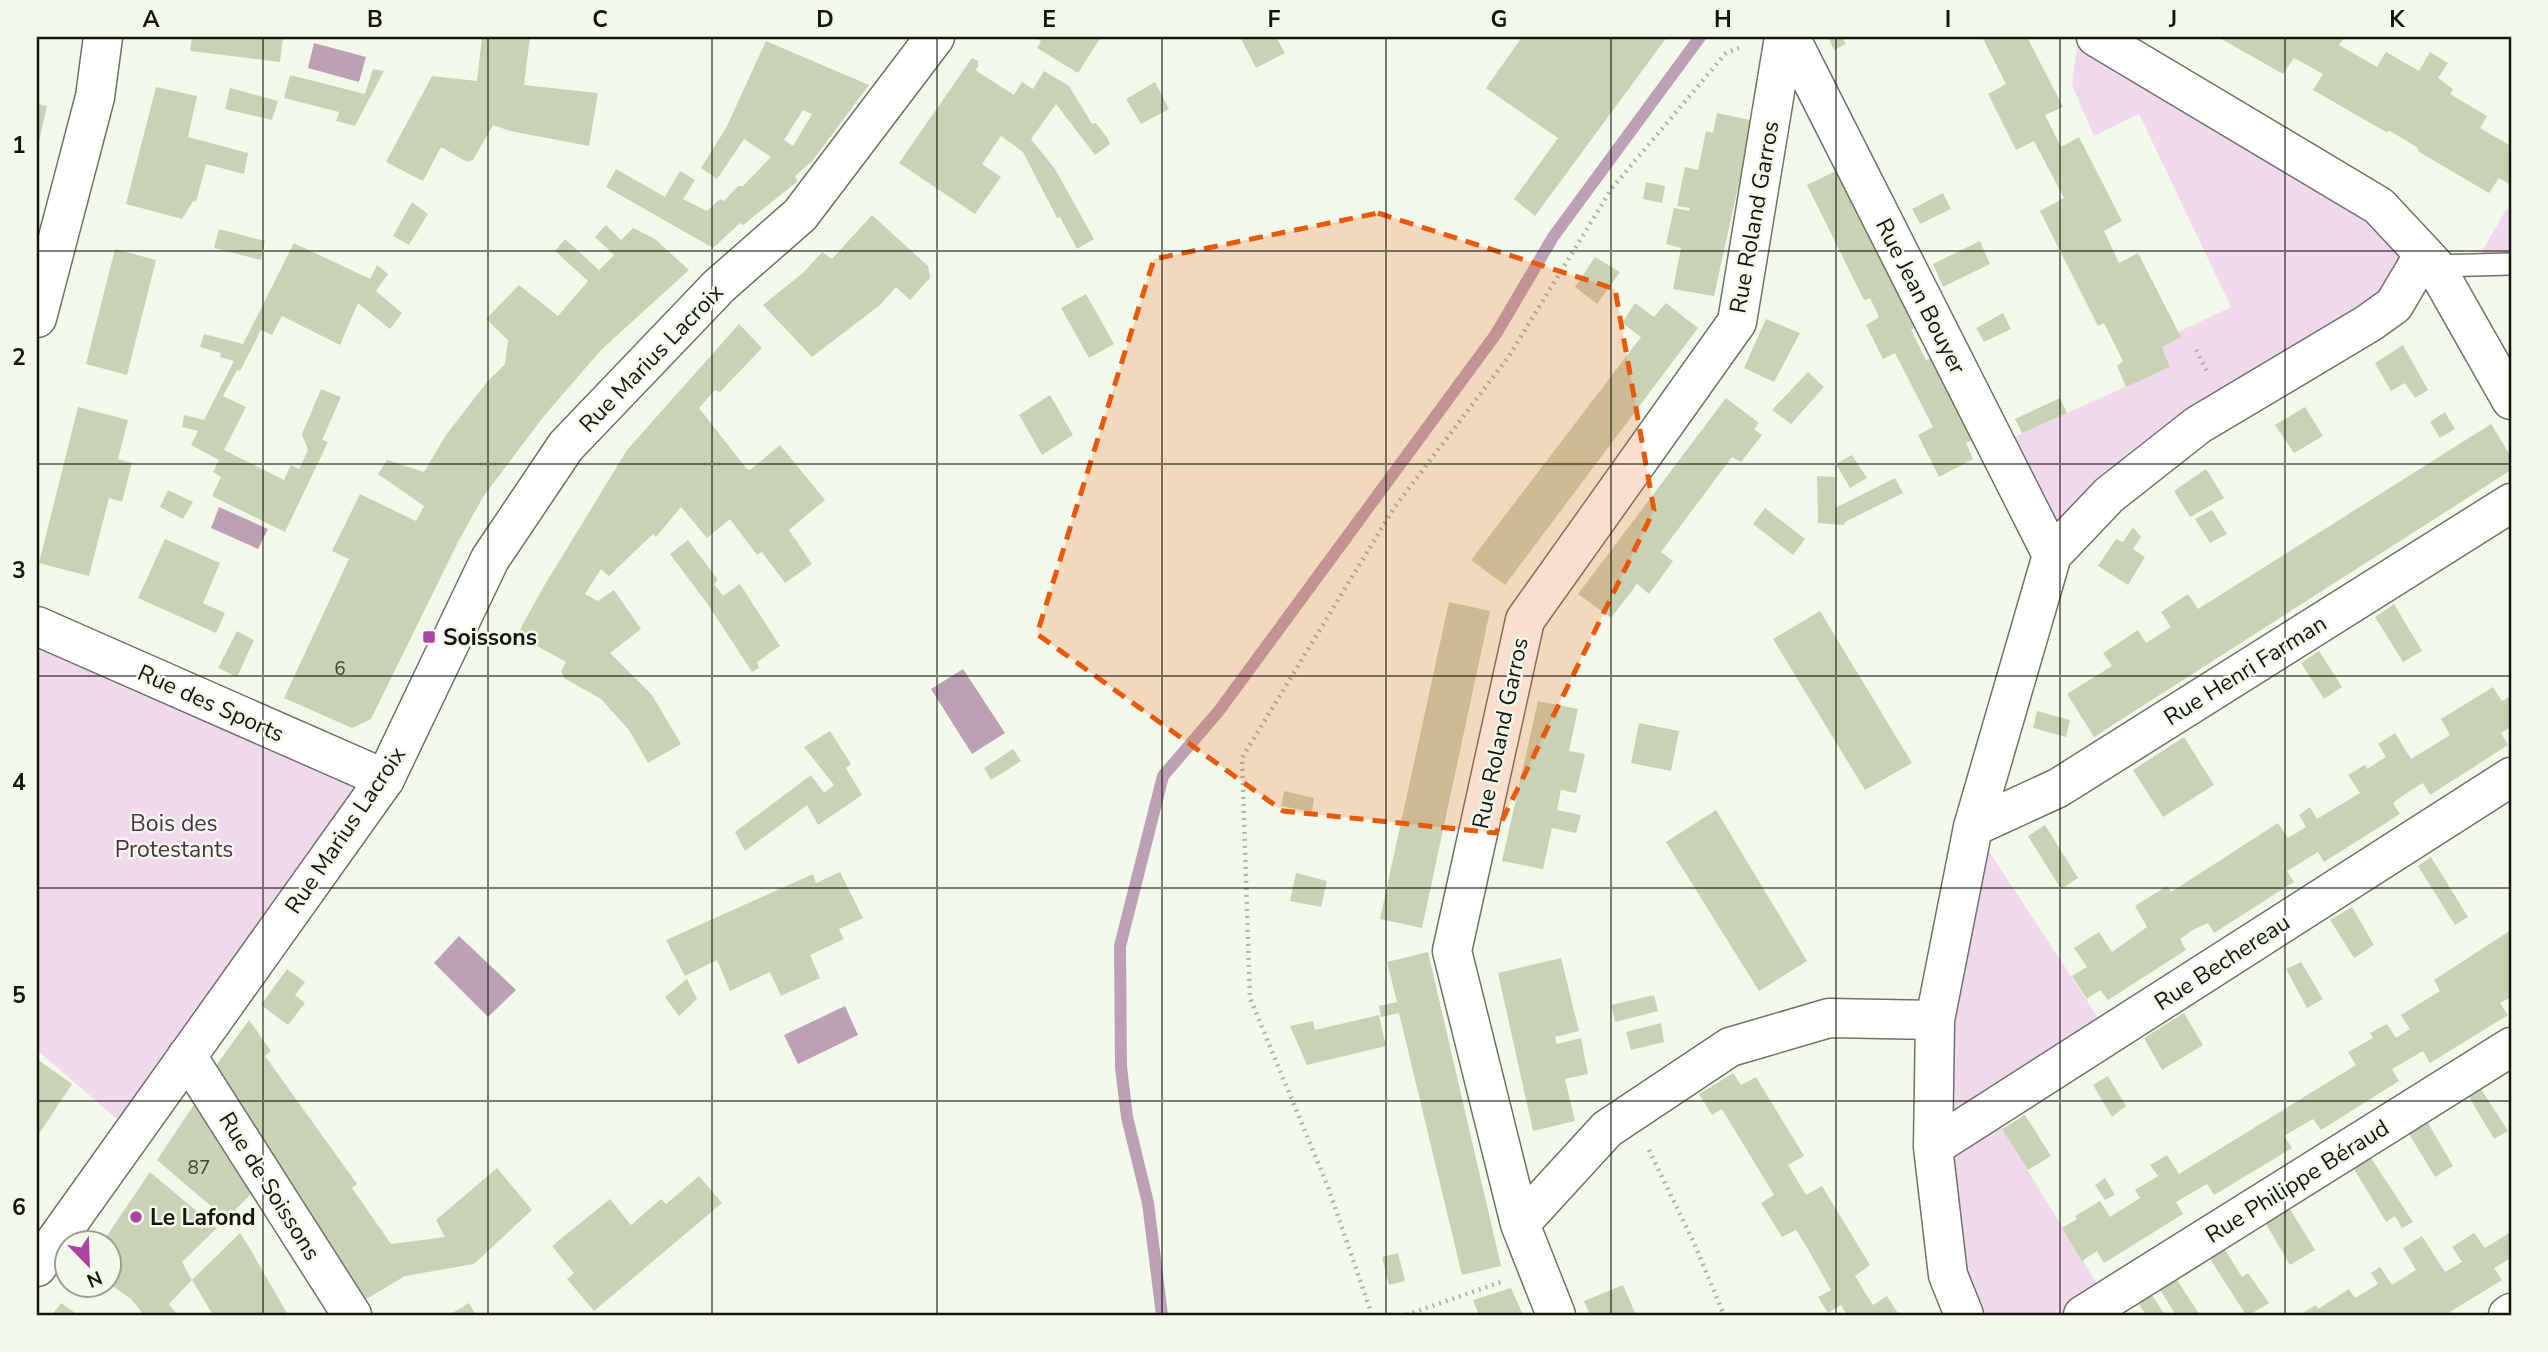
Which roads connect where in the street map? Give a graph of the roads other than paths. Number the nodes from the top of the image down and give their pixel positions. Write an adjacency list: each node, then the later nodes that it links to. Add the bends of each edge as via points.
1 (103, 37): 8 (street, via 95,97)
2 (935, 37): 14 (street, Rue Marius Lacroix, via 800,215 719,286 566,446 490,559)
3 (1784, 37): 20 (street, Rue Roland Garros, via 1737,322 1525,620 1452,951)
4 (1790, 37): 11 (street, Rue Jean Bouyer)
5 (2096, 37): 6 (street, via 2379,206)
6 (2429, 260): 7 (lane); 9 (street); 11 (street, via 2394,304 2198,425 2109,495)
7 (2511, 264)
8 (37, 318)
9 (2511, 400)
10 (2511, 503): 15 (street, Rue Henri Farman, via 2058,788)
11 (2052, 555): 15 (street)
12 (37, 626): 14 (street, Rue des Sports)
13 (2511, 777): 19 (street, Rue Bechereau)
14 (385, 779): 18 (street, Rue Marius Lacroix)
15 (1973, 827): 16 (street)
16 (1935, 1020): 19 (street); 20 (street, via 1829,1018 1730,1047 1607,1129)
17 (2511, 1047): 25 (street, Rue Philippe Béraud)
18 (187, 1056): 21 (street, Rue Marius Lacroix); 22 (street, Rue de Soissons)
19 (1933, 1147): 24 (street, via 1948,1275)
20 (1520, 1224): 23 (street, Rue Roland Garros)
21 (37, 1267)
22 (352, 1315)
23 (1556, 1315)
24 (1964, 1315)
25 (2082, 1315)

